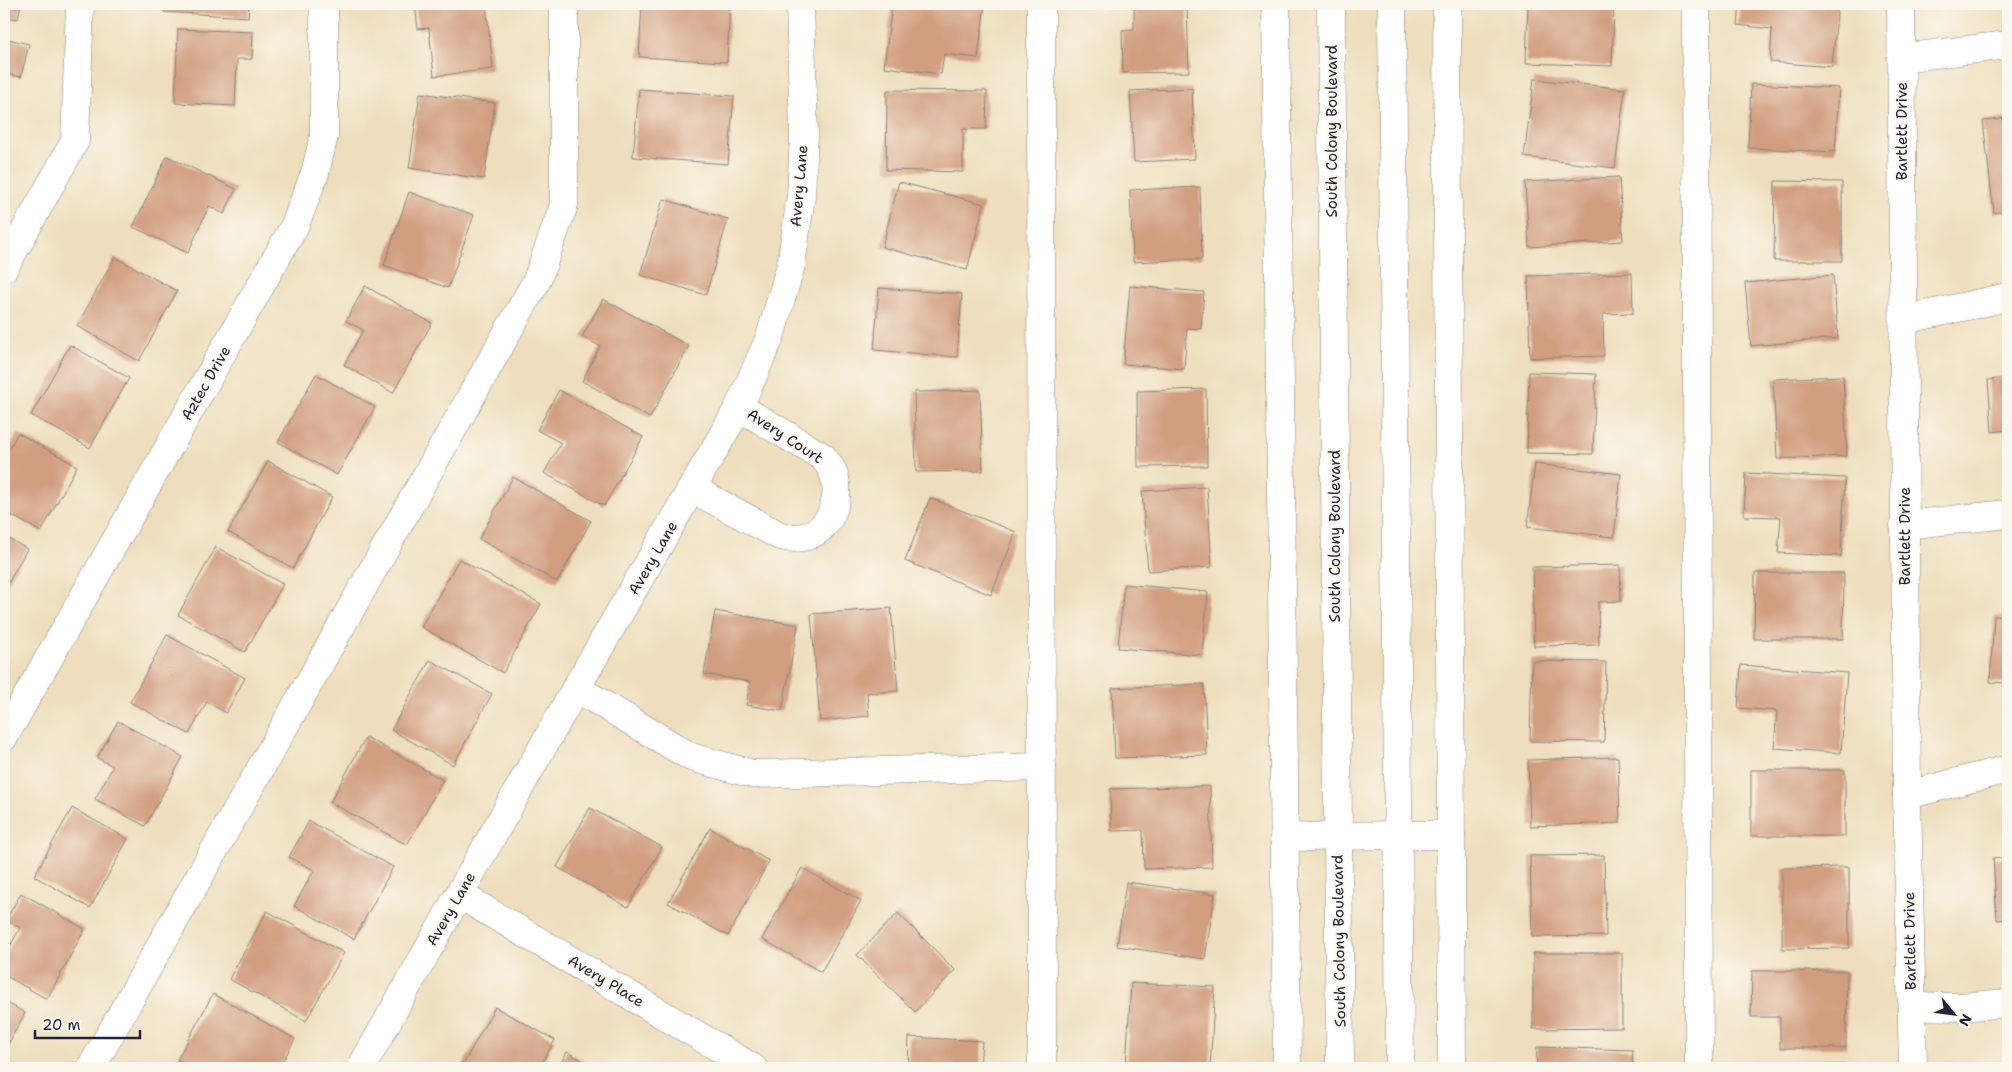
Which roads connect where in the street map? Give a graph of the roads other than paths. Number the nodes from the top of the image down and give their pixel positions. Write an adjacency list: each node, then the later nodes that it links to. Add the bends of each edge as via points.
1 (80, 4): 14 (street, via 75,140)
2 (324, 4): 22 (street, Aztec Drive, via 324,136 315,173 295,225)
3 (564, 4): 33 (street, via 564,205 537,280)
4 (800, 4): 17 (street, Avery Lane, via 804,134 801,196 791,265 770,337)
5 (1041, 4): 23 (street)
6 (1276, 4): 29 (street)
7 (1331, 4): 27 (street, South Colony Boulevard)
8 (1392, 4): 26 (street)
9 (1447, 4): 28 (street)
10 (1696, 4): 41 (street)
11 (1901, 4): 13 (street, Bartlett Drive)
12 (2008, 45): 13 (street)
13 (1901, 58): 16 (street, Bartlett Drive)
14 (4, 268)
15 (2008, 297): 16 (street)
16 (1903, 320): 20 (street, Bartlett Drive)
17 (739, 407): 18 (street, Avery Lane); 18 (street, Avery Court, via 823,457 836,484 836,500 831,514 810,535 780,536)
18 (693, 489): 21 (street, Avery Lane)
19 (2008, 514): 20 (street)
20 (1904, 524): 25 (street, Bartlett Drive)
21 (576, 688): 23 (street, via 691,757 753,774); 30 (street, Avery Lane)
22 (4, 737)
23 (1042, 767): 36 (street)
24 (2008, 768): 25 (street)
25 (1907, 795): 32 (street, Bartlett Drive)
26 (1398, 835): 27 (street); 28 (street); 39 (street)
27 (1338, 836): 29 (street); 38 (street, South Colony Boulevard)
28 (1451, 836): 40 (street)
29 (1284, 838): 37 (street)
30 (460, 895): 34 (street, Avery Lane); 35 (street, Avery Place)
31 (2008, 1004): 32 (street)
32 (1912, 1006): 42 (street, Bartlett Drive)
33 (90, 1068)
34 (361, 1068)
35 (753, 1068)
36 (1042, 1068)
37 (1287, 1068)
38 (1340, 1068)
39 (1400, 1068)
40 (1452, 1068)
41 (1700, 1068)
42 (1913, 1068)

